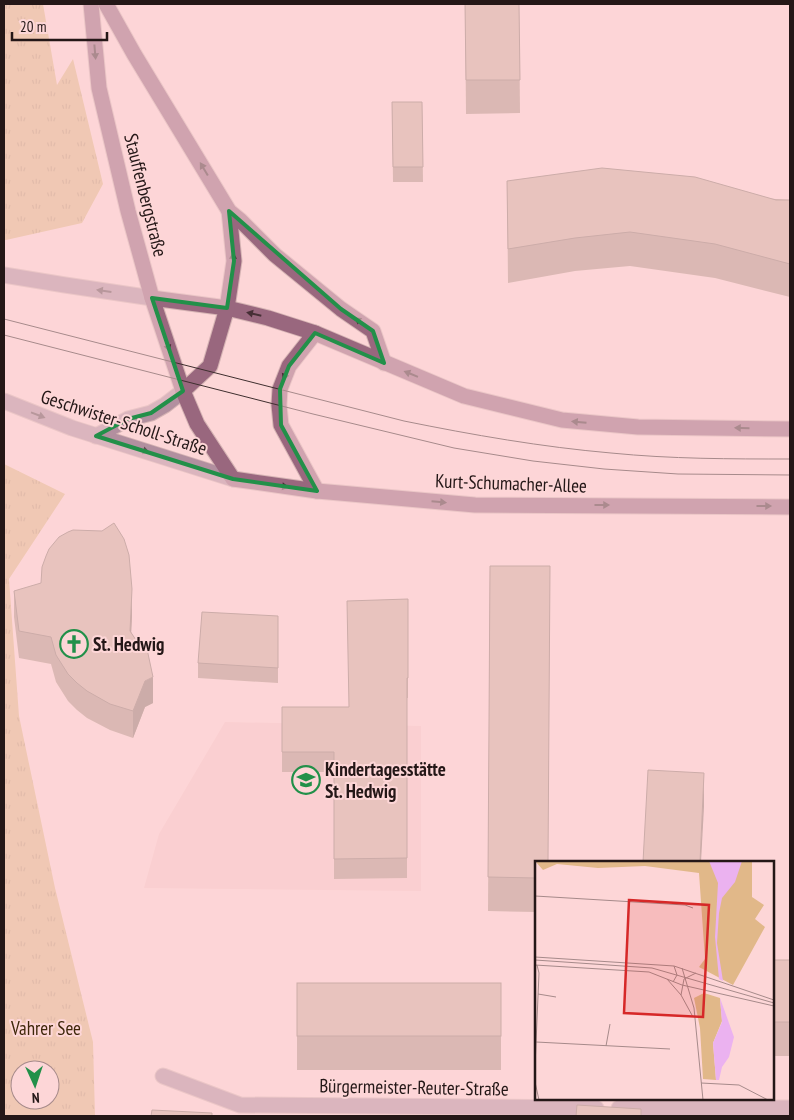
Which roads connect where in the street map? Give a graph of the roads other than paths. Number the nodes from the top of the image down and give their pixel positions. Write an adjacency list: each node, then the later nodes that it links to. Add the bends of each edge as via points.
1 (91, 4): 5 (street, Stauffenbergstraße, one-way to 5, via 99,88)
2 (106, 4): 3 (street, one-way to 2)
3 (229, 211): 6 (street, one-way to 3, via 234,261); 8 (street, one-way to 3, via 373,330 341,310 275,255)
4 (4, 275): 5 (street, one-way to 4)
5 (152, 298): 6 (street); 9 (street, Stauffenbergstraße, one-way to 9)
6 (227, 308): 7 (street, one-way to 6); 9 (street, via 210,366)
7 (314, 333): 8 (street); 14 (street, one-way to 14, via 289,366 280,389 279,405 281,425)
8 (384, 363): 11 (street, one-way to 8, via 638,427 562,420 464,396)
9 (184, 391): 12 (street, via 151,413 128,419); 13 (street, Stauffenbergstraße, via 197,424)
10 (4, 401): 12 (street, Geschwister-Scholl-Straße, one-way to 12)
11 (790, 429)
12 (96, 436): 13 (street, Geschwister-Scholl-Straße, one-way to 13)
13 (233, 479): 14 (street, Kurt-Schumacher-Allee, one-way to 14)
14 (317, 491): 15 (street, Kurt-Schumacher-Allee, one-way to 15, via 475,504)
15 (790, 506)
16 (163, 1076): 17 (street, Bürgermeister-Reuter-Straße, via 240,1105)
17 (790, 1108)

